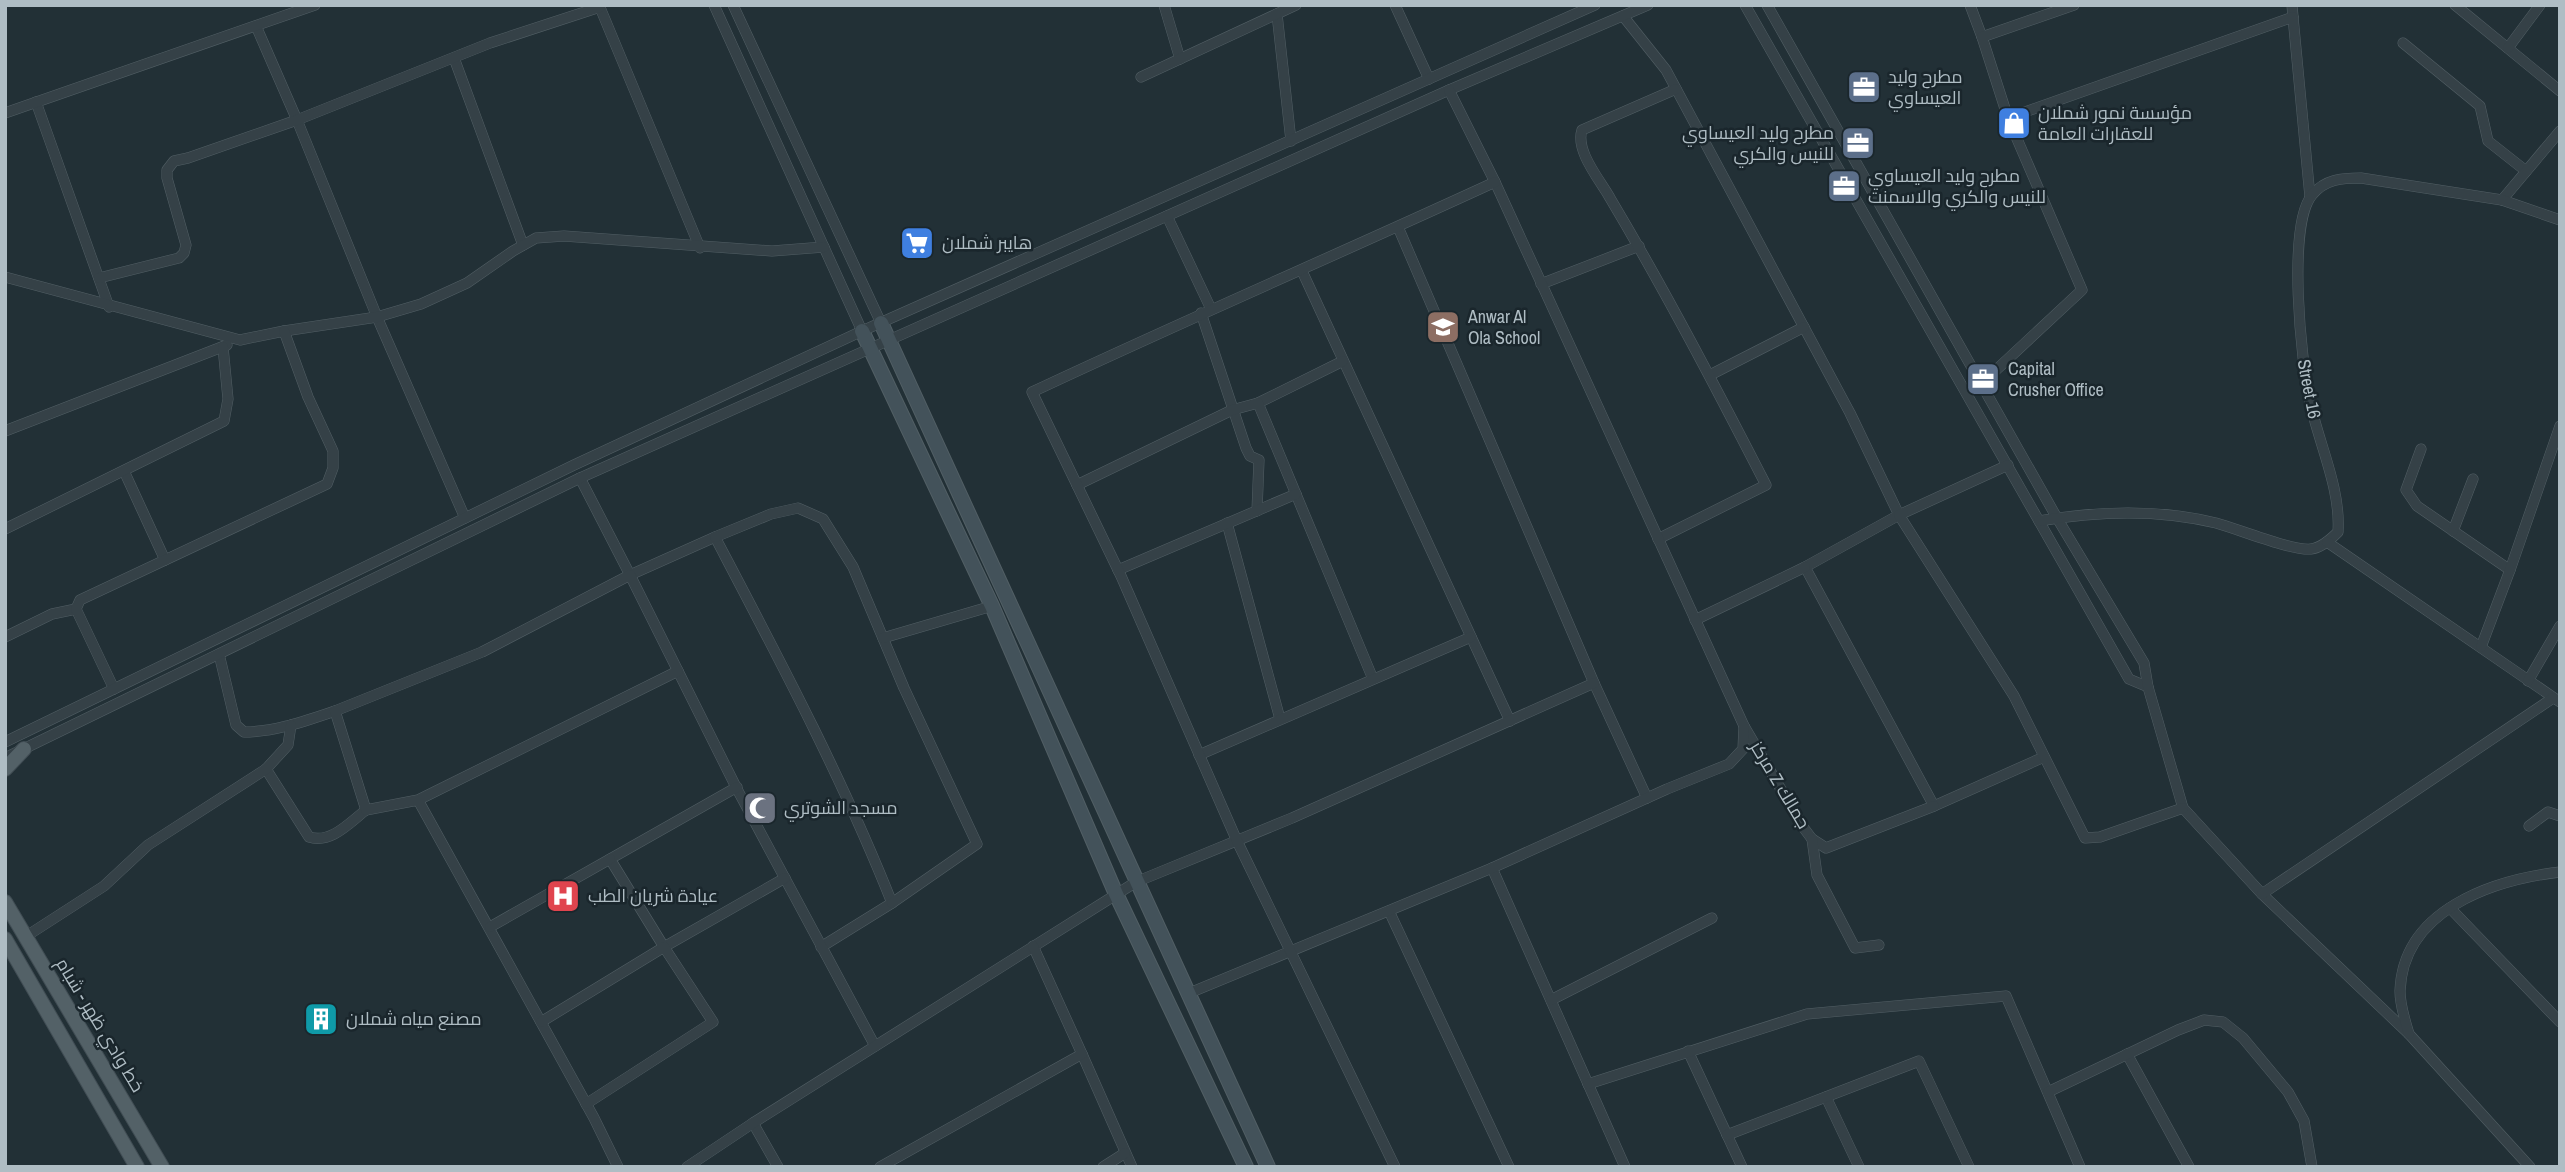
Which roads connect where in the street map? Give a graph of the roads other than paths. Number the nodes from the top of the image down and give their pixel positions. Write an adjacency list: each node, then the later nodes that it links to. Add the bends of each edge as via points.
1 (315, 5): 20 (street)
2 (714, 5): 46 (street)
3 (733, 5): 55 (street)
4 (1164, 5): 25 (street)
5 (1296, 5): 17 (street)
6 (1395, 5): 27 (street)
7 (1595, 5): 27 (street)
8 (1648, 5): 18 (street)
9 (1745, 5): 71 (street)
10 (1768, 5): 65 (street)
11 (1970, 5): 21 (street)
12 (2074, 5): 21 (street)
13 (2292, 5): 19 (street, Street 16)
14 (2455, 5): 23 (street)
15 (2540, 5): 23 (street)
16 (599, 6): 24 (street); 47 (street)
17 (1278, 14): 25 (street); 36 (street)
18 (1623, 16): 28 (street); 29 (street)
19 (2293, 17): 33 (street); 39 (street, Street 16)
20 (256, 26): 31 (street); 34 (street)
21 (1982, 37): 33 (street)
22 (2403, 43): 37 (street, via 2480,106 2488,141)
23 (2508, 48): 30 (street)
24 (454, 58): 34 (street); 44 (street)
25 (1180, 59): 26 (street)
26 (1141, 77)
27 (1429, 79): 36 (street)
28 (1676, 89): 45 (street, via 1582,131 1580,136 1585,154); 56 (street)
29 (1449, 90): 38 (street, مركز Z جمالك); 41 (street)
30 (2560, 91)
31 (36, 102): 32 (street); 50 (street)
32 (5, 113)
33 (2008, 118): 65 (street, via 2082,290)
34 (297, 120): 50 (street, via 169,164 167,178 186,245 184,253); 54 (street)
35 (2560, 131): 37 (street)
36 (1291, 141): 55 (street)
37 (2526, 171): 40 (street)
38 (1495, 182): 43 (street); 51 (street, مركز Z جمالك)
39 (2310, 197): 40 (street, via 2322,185 2340,178 2361,178); 87 (street, Street 16, via 2299,255 2298,329 2310,401 2339,513 2338,532)
40 (2502, 200): 42 (street)
41 (1167, 216): 53 (street); 60 (street)
42 (2560, 220)
43 (1398, 227): 48 (street); 105 (street)
44 (523, 246): 47 (street, via 536,238 564,236); 54 (street, via 467,283 421,304)
45 (1639, 246): 51 (street); 64 (street)
46 (824, 247): 47 (street, via 772,251); 58 (street)
47 (700, 248)
48 (1302, 271): 53 (street); 63 (street)
49 (5, 277): 52 (street)
50 (99, 278): 52 (street)
51 (1541, 284): 86 (street, مركز Z جمالك)
52 (109, 307): 59 (street)
53 (1206, 311): 67 (street); 75 (street, via 1032,392)
54 (376, 317): 57 (street); 80 (street)
55 (881, 323): 58 (street); 60 (street)
56 (1804, 327): 64 (street); 78 (street)
57 (284, 331): 59 (street); 88 (street, via 333,451 327,484)
58 (862, 331): 62 (street); 80 (street)
59 (240, 340): 61 (street)
60 (890, 341): 62 (street); 135 (street)
61 (223, 347): 69 (street); 72 (street, via 228,399 224,421)
62 (870, 350): 73 (street); 93 (street)
63 (1343, 361): 66 (street); 98 (street)
64 (1710, 376): 86 (street, via 1766,485)
65 (1981, 384): 79 (street)
66 (1258, 403): 67 (street); 76 (street)
67 (1232, 410): 75 (street); 77 (street, via 1250,456 1259,460)
68 (2560, 426): 91 (street)
69 (5, 430)
70 (2421, 449): 84 (street, via 2406,490 2417,506)
71 (2008, 465): 78 (street); 81 (street)
72 (124, 471): 83 (street); 88 (street)
73 (580, 478): 92 (street); 101 (street)
74 (2473, 479): 84 (street)
75 (1077, 485): 90 (street)
76 (1296, 494): 77 (street); 103 (street)
77 (1257, 511): 82 (street)
78 (1899, 515): 89 (street); 117 (street, via 2014,695)
79 (2057, 517): 81 (street); 87 (street, via 2147,513 2188,517 2311,549); 106 (street, via 2144,663)
80 (465, 518): 107 (street)
81 (2039, 521): 106 (street, via 2129,679)
82 (1227, 523): 90 (street); 110 (street)
83 (5, 529)
84 (2453, 531): 91 (street)
85 (715, 537): 92 (street); 99 (street, via 798,508 823,520 853,567); 139 (street, via 794,688)
86 (1658, 539): 95 (street, مركز Z جمالك)
87 (2327, 542): 100 (street)
88 (165, 560): 94 (street, via 80,600)
89 (1805, 567): 95 (street); 124 (street)
90 (1118, 570): 116 (street)
91 (2510, 570): 100 (street)
92 (631, 575): 102 (street); 109 (street, via 482,652)
93 (992, 606): 99 (street); 136 (street)
94 (76, 609): 97 (street, via 52,614); 107 (street)
95 (1695, 620): 113 (street, مركز Z جمالك)
96 (2560, 626): 104 (street)
97 (5, 637)
98 (1471, 637): 103 (street); 111 (street)
99 (883, 638): 139 (street, via 977,844)
100 (2481, 646): 104 (street)
101 (219, 654): 112 (street, via 236,725 244,732); 115 (street)
102 (678, 671): 121 (street); 123 (street)
103 (1373, 679): 110 (street)
104 (2528, 681): 108 (street)
105 (1594, 683): 111 (street); 122 (street)
106 (2148, 687): 125 (street)
107 (114, 689): 114 (street)
108 (2557, 700): 137 (street)
109 (335, 711): 112 (street); 126 (street)
110 (1280, 719): 116 (street)
111 (1510, 721): 130 (street)
112 (290, 725): 120 (street, via 288,745)
113 (1744, 726): 122 (street, via 1743,749 1729,765); 129 (street, مركز Z جمالك)
114 (5, 742)
115 (24, 750): 118 (street); 119 (main road)
116 (1199, 755): 130 (street)
117 (2044, 757): 124 (street); 125 (street, via 2085,838)
118 (5, 758)
119 (5, 769)
120 (266, 769): 126 (street, via 309,837 331,837); 144 (street, via 148,845 104,886)
121 (737, 787): 131 (street); 134 (street)
122 (1647, 798): 132 (street)
123 (418, 800): 126 (street); 143 (street)
124 (1934, 806): 129 (street, مركز Z جمالك, via 1826,848)
125 (2183, 808): 137 (street)
126 (366, 810)
127 (2560, 816): 128 (street, via 2548,812)
128 (2529, 826)
129 (1812, 839): 146 (street, via 1817,875 1856,948)
130 (1237, 841): 135 (street); 150 (street)
131 (610, 859): 143 (street); 148 (street)
132 (1492, 868): 141 (street); 152 (street)
133 (2559, 874): 140 (street, via 2487,888)
134 (785, 878): 148 (street); 149 (street)
135 (1136, 882): 136 (street); 151 (street)
136 (1116, 894): 147 (street); 175 (street)
137 (2262, 894): 155 (street)
138 (5, 902): 144 (main road, خط وادي ظهر - شبام)
139 (892, 903): 149 (street)
140 (2450, 908): 154 (street); 155 (street, via 2422,932 2407,957 2400,993)
141 (1389, 911): 150 (street); 178 (street)
142 (1712, 918): 152 (street)
143 (490, 928): 153 (street)
144 (25, 937): 168 (main road, خط وادي ظهر - شبام)
145 (5, 939): 167 (main road)
146 (1879, 945)
147 (1033, 946): 156 (street); 158 (street)
148 (664, 947): 153 (street); 163 (street, via 713,1022)
149 (821, 947): 156 (street)
150 (1291, 951): 151 (street); 177 (street)
151 (1187, 994): 176 (street)
152 (1551, 1000): 160 (street)
153 (541, 1022): 163 (street)
154 (2560, 1022)
155 (2409, 1034): 186 (street)
156 (874, 1046): 164 (street)
157 (1688, 1051): 160 (street); 161 (street, via 1807,1014 2006,996); 165 (street)
158 (1082, 1054): 166 (street); 172 (street)
159 (2127, 1054): 161 (street); 184 (street); 185 (street, via 2204,1020 2223,1022 2243,1038 2288,1093 2304,1121)
160 (1588, 1084): 179 (street)
161 (2048, 1092): 183 (street)
162 (1826, 1097): 165 (street); 181 (street); 182 (street, via 1919,1061)
163 (586, 1104): 169 (street)
164 (752, 1123): 170 (street); 171 (street)
165 (1727, 1135): 180 (street)
166 (1125, 1153): 173 (street); 174 (street)
167 (137, 1167)
168 (162, 1167)
169 (618, 1167)
170 (687, 1167)
171 (778, 1167)
172 (880, 1167)
173 (1103, 1167)
174 (1132, 1167)
175 (1246, 1167)
176 (1268, 1167)
177 (1395, 1167)
178 (1509, 1167)
179 (1625, 1167)
180 (1742, 1167)
181 (1859, 1167)
182 (1969, 1167)
183 (2080, 1167)
184 (2189, 1167)
185 (2312, 1167)
186 (2530, 1167)

